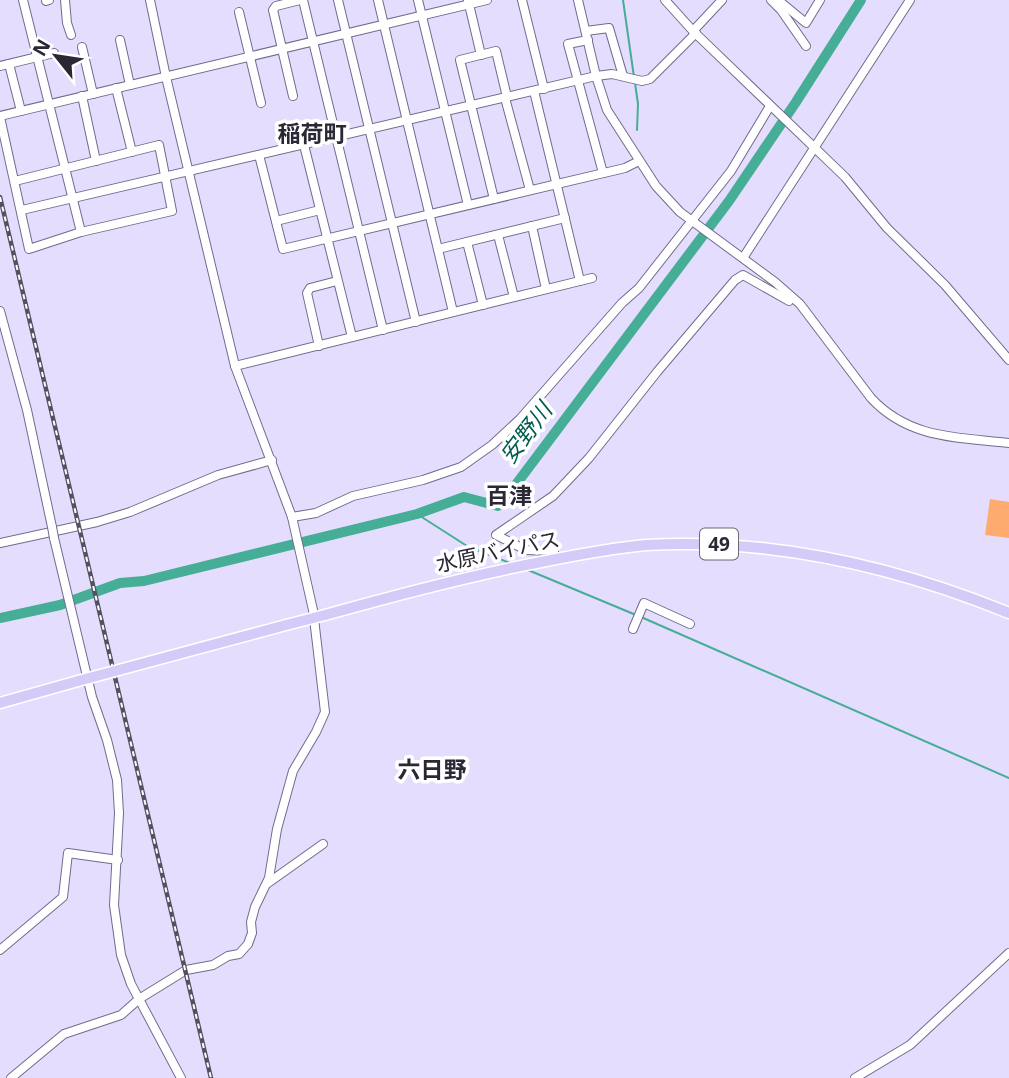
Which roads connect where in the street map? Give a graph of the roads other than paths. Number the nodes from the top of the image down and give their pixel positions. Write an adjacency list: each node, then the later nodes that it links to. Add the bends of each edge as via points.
1 (23, 0): 32 (street)
2 (65, 0): 23 (street)
3 (150, 0): 37 (street)
4 (302, 0): 26 (street); 29 (street, via 273,10)
5 (338, 0): 22 (street)
6 (378, 0): 20 (street)
7 (418, 0): 19 (street)
8 (487, 0): 17 (street)
9 (522, 0): 41 (street)
10 (578, 0): 24 (street)
11 (665, 0): 21 (street)
12 (722, 0): 21 (street)
13 (771, 0): 28 (street)
14 (778, 0): 15 (street, via 806,23)
15 (820, 0)
16 (910, 0): 58 (street)
17 (469, 2): 19 (street); 31 (street)
18 (239, 12): 33 (street)
19 (422, 16): 20 (street); 52 (street)
20 (384, 25): 22 (street); 54 (street)
21 (694, 32): 36 (street, via 650,79); 50 (street)
22 (346, 34): 26 (street); 55 (street)
23 (71, 35)
24 (587, 36): 35 (street); 36 (street, via 609,28); 38 (street, via 568,44)
25 (120, 40): 39 (street)
26 (313, 42): 29 (street); 56 (street)
27 (82, 47): 43 (street)
28 (806, 47)
29 (282, 49): 33 (street); 45 (street)
30 (54, 53): 32 (street)
31 (481, 55): 46 (street, via 496,51); 49 (street, via 460,60)
32 (38, 57): 34 (street); 48 (street)
33 (250, 57): 37 (street); 47 (street)
34 (5, 65): 51 (street)
35 (596, 76): 36 (street); 38 (street); 62 (street, via 612,121)
36 (623, 76)
37 (166, 77): 39 (street); 64 (street)
38 (578, 81): 41 (street); 65 (street)
39 (131, 85): 40 (street)
40 (116, 88): 43 (street); 59 (street)
41 (544, 89): 42 (street)
42 (534, 91): 46 (street); 68 (street)
43 (93, 94): 44 (street)
44 (82, 96): 48 (street); 61 (street)
45 (293, 96)
46 (506, 97): 49 (street); 69 (street)
47 (261, 103)
48 (50, 104): 51 (street); 63 (street)
49 (471, 106): 52 (street); 71 (street)
50 (772, 108): 58 (street); 79 (street)
51 (21, 111): 53 (street)
52 (445, 112): 54 (street); 72 (street)
53 (0, 116): 67 (street)
54 (407, 121): 55 (street); 75 (street)
55 (369, 130): 56 (street); 78 (street)
56 (336, 137): 57 (street); 81 (street)
57 (304, 145): 60 (street); 74 (street)
58 (813, 147): 87 (street); 101 (street, via 945,285)
59 (132, 152): 61 (street); 66 (street, via 159,145)
60 (259, 155): 64 (street); 77 (street)
61 (96, 161): 63 (street)
62 (639, 161): 65 (street); 79 (street, via 671,204)
63 (66, 168): 67 (street); 70 (street)
64 (188, 172): 66 (street); 102 (street)
65 (603, 173): 68 (street)
66 (165, 177): 70 (street); 82 (street, via 172,211)
67 (15, 181): 73 (street)
68 (556, 184): 69 (street); 76 (street)
69 (530, 190): 71 (street)
70 (73, 197): 73 (street); 82 (street)
71 (494, 199): 72 (street)
72 (468, 205): 75 (street)
73 (22, 210): 82 (street, via 29,249)
74 (320, 210): 77 (street); 84 (street)
75 (430, 214): 78 (street); 86 (street)
76 (565, 218): 80 (street); 90 (street)
77 (276, 221): 84 (street, via 283,249)
78 (392, 223): 81 (street); 97 (street)
79 (696, 223): 87 (street); 105 (street, via 492,446 443,474 353,496)
80 (532, 226): 83 (street); 91 (street)
81 (359, 231): 84 (street); 98 (street)
82 (80, 232)
83 (498, 235): 85 (street); 92 (street)
84 (327, 239): 89 (street)
85 (467, 242): 86 (street); 94 (street)
86 (438, 249): 96 (street)
87 (740, 256): 103 (street, via 800,304 883,412 914,429)
88 (592, 278): 90 (street)
89 (337, 281): 99 (street); 100 (street, via 310,288 307,293)
90 (580, 281): 91 (street)
91 (546, 289): 92 (street)
92 (514, 297): 94 (street)
93 (789, 301): 107 (street, via 743,275 735,280 589,458 553,496 496,535 526,550)
94 (483, 305): 96 (street)
95 (0, 311): 113 (street, bridge, via 92,698 114,764)
96 (453, 312): 97 (street)
97 (416, 321): 98 (street)
98 (383, 330): 99 (street)
99 (352, 337): 100 (street)
100 (319, 345): 102 (street)
101 (1009, 360)
102 (235, 366): 104 (street)
103 (1009, 443)
104 (272, 460): 105 (street); 106 (street, via 218,475 130,512)
105 (292, 521): 114 (street, via 318,646 324,709 293,771)
106 (0, 543)
107 (554, 551)
108 (1009, 613): 111 (highway, 水原バイパス / 49, bridge, via 859,564 706,544 646,545 437,584)
109 (690, 624): 110 (street, via 644,603)
110 (633, 629)
111 (0, 702)
112 (323, 844): 114 (street)
113 (118, 860): 115 (street, via 68,853 63,897); 117 (street, via 114,905 121,955)
114 (268, 883): 117 (street, via 255,907 253,933 239,954 186,970)
115 (0, 950)
116 (1009, 953): 120 (street, via 910,1045)
117 (139, 999): 118 (street, via 121,1015 64,1034); 119 (street)
118 (11, 1078)
119 (181, 1078)
120 (855, 1078)

